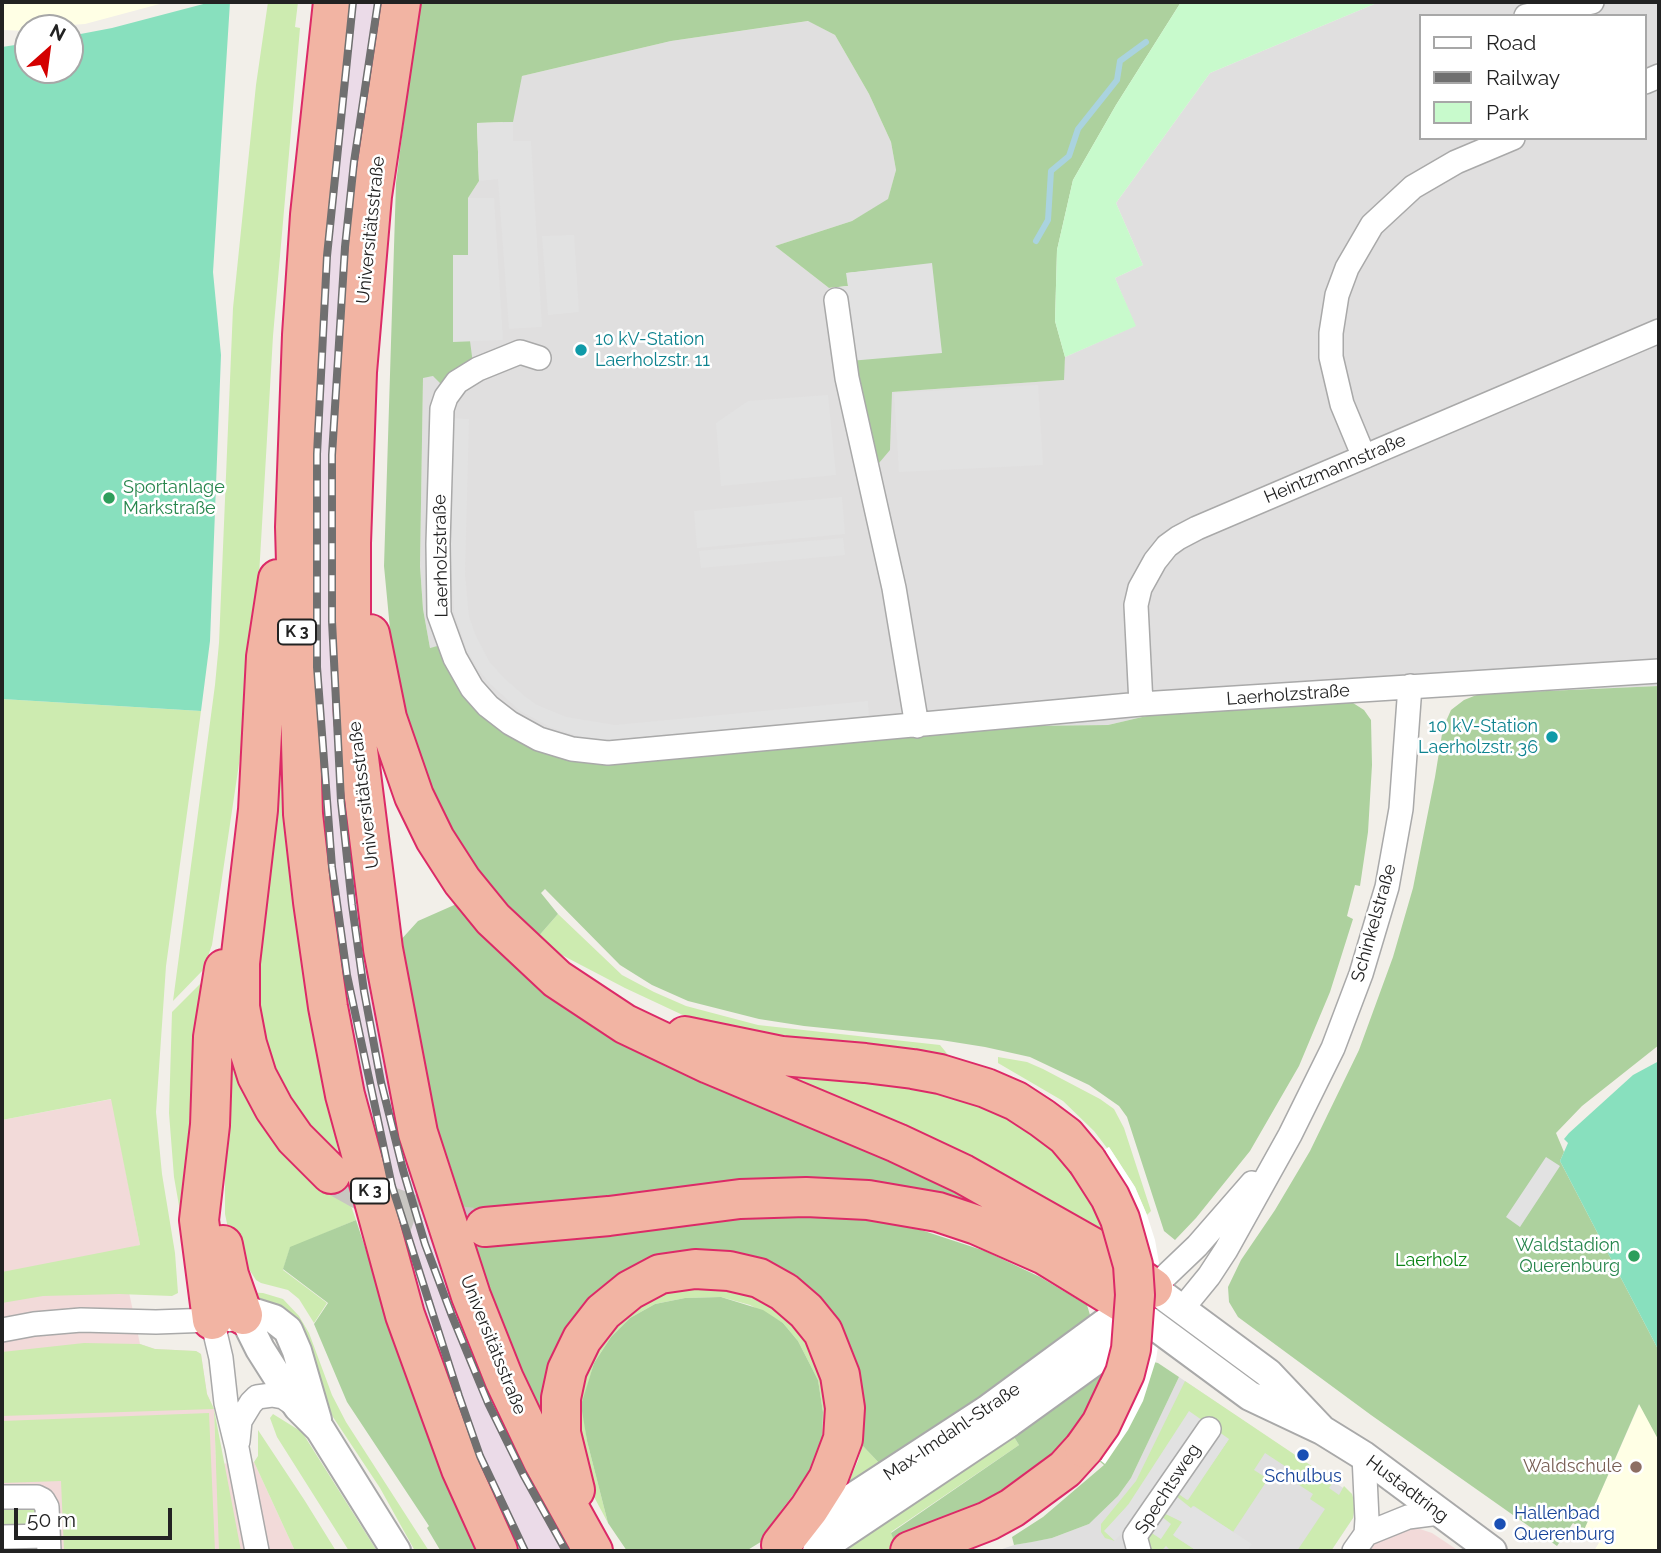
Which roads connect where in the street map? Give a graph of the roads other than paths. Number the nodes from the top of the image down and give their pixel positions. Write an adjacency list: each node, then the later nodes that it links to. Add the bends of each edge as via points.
1 (333, 2): 9 (highway, K 3, via 312,202)
2 (401, 2): 11 (highway, Universitätsstraße, via 372,196 357,372)
3 (1592, 2): 4 (street)
4 (1535, 14)
5 (1505, 140): 10 (street, via 1413,187 1372,225 1347,268 1337,295 1331,357 1342,404)
6 (836, 300): 15 (street)
7 (1659, 331): 10 (street, Heintzmannstraße)
8 (539, 358): 15 (street, Laerholzstraße, via 520,352 466,376 452,388 442,409 439,614 455,657 488,706 539,739 608,753)
9 (298, 449): 16 (highway, via 266,657 258,810); 38 (highway, K 3, via 295,583 303,814 331,1019 345,1095 405,1315 461,1469)
10 (1364, 457): 14 (street, Heintzmannstraße, via 1197,528 1163,551 1148,573 1136,605)
11 (351, 543): 17 (highway, via 387,718 414,796 435,839 493,919 557,979); 34 (highway, Universitätsstraße, via 355,718 383,949 418,1133 471,1296 504,1378)
12 (1659, 671): 13 (street, Laerholzstraße)
13 (1410, 686): 14 (street, Laerholzstraße); 18 (street, Schinkelstraße, via 1405,776 1387,887 1337,1035)
14 (1141, 704): 15 (street, Laerholzstraße)
15 (917, 726)
16 (246, 912): 19 (highway, via 240,1007 257,1076 295,1138); 22 (highway, via 225,961 220,988 199,1220)
17 (625, 1024): 21 (highway, via 963,1174 1101,1252); 39 (highway, bridge, via 782,1056 865,1062 961,1080 1006,1097 1066,1136 1110,1197 1133,1265 1135,1295 1125,1373 1101,1424 1065,1469 1012,1508)
18 (1284, 1146): 21 (street, Schinkelstraße, via 1197,1247); 21 (street, Schinkelstraße, via 1209,1276)
19 (331, 1174)
20 (485, 1227): 21 (highway, via 740,1199 867,1200 939,1212 988,1230)
21 (1154, 1307): 28 (street, Hustadtring, via 1268,1373 1322,1430); 35 (street, Max-Imdahl-Straße, via 987,1410)
22 (227, 1318): 23 (street, via 81,1320); 24 (street, via 260,1349); 25 (street, via 255,1313 274,1319 288,1331); 27 (street, via 221,1358)
23 (2, 1330)
24 (298, 1407): 25 (street); 27 (street, via 283,1397 257,1397 240,1421)
25 (320, 1429): 37 (street)
26 (1209, 1429): 40 (street, Spechtsweg, via 1135,1536)
27 (237, 1448): 36 (street)
28 (1364, 1456): 30 (street, Hustadtring); 32 (street, via 1367,1508)
29 (2, 1497): 33 (street, via 43,1500)
30 (1438, 1513): 32 (street, via 1408,1517); 41 (street, Hustadtring)
31 (2, 1537): 33 (street)
32 (1360, 1543)
33 (49, 1544)
34 (592, 1549): 35 (highway, via 561,1433 567,1370 582,1339 603,1312 630,1290 660,1274 695,1269 729,1270 759,1278 784,1292 823,1332 840,1375 845,1408 837,1459)
35 (790, 1549)
36 (257, 1551)
37 (396, 1551)
38 (498, 1551)
39 (910, 1551)
40 (1139, 1551)
41 (1492, 1551)

